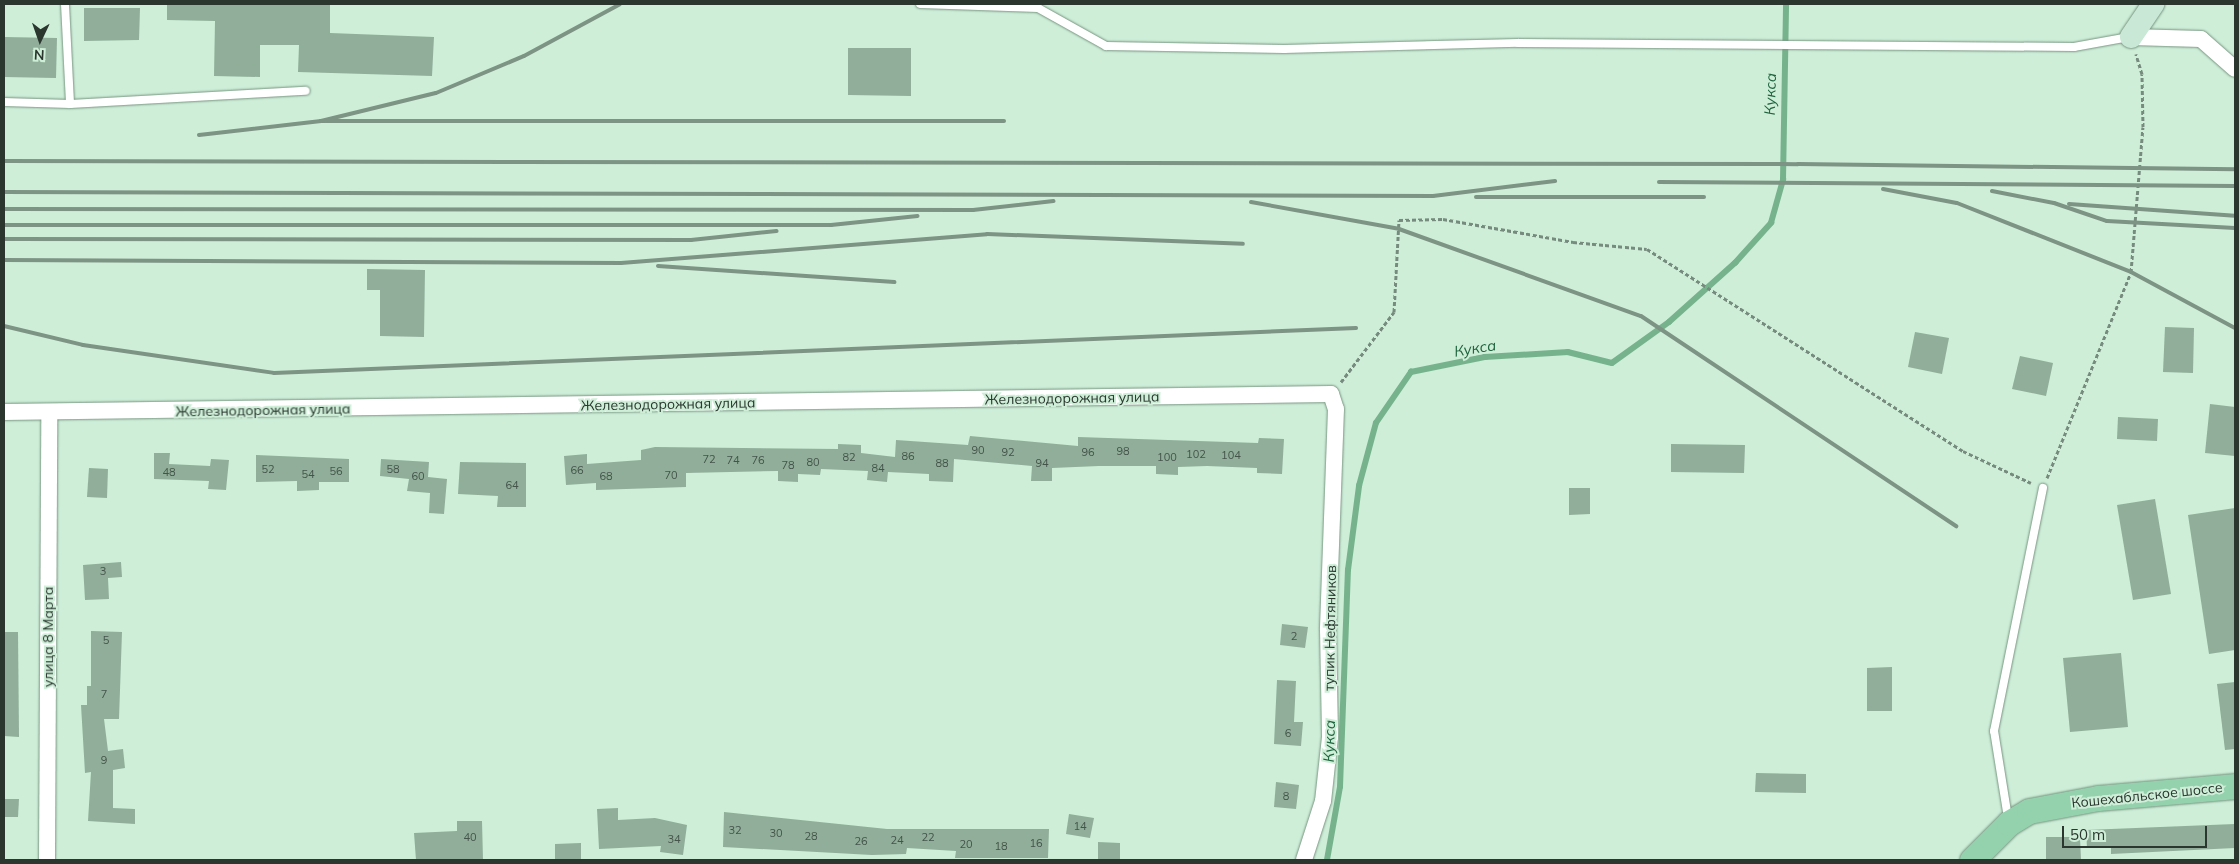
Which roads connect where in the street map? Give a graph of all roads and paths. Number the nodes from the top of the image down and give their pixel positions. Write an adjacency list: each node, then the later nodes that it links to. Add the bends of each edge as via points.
1 (65, 4): 8 (lane)
2 (920, 4): 4 (lane, via 1038,8 1106,46 2074,47)
3 (2153, 4): 4 (street)
4 (2131, 37): 5 (street, via 2202,38); 12 (path, via 2142,74 2143,128 2130,272)
5 (2235, 69)
6 (306, 91): 8 (lane)
7 (4, 102): 8 (lane)
8 (70, 104)
9 (1331, 394): 11 (street, Железнодорожная улица); 12 (path, via 1394,312 1399,220 1443,219 1573,242 1647,249 1698,278 1717,294 1962,451); 16 (street, тупик Нефтяников, via 1336,409 1328,630 1330,737 1323,801)
10 (4, 412): 11 (street, Железнодорожная улица)
11 (49, 413): 15 (street, улица 8 Марта)
12 (2043, 488): 14 (lane, via 1994,731)
13 (2235, 786): 14 (main road, Кошехабльское шоссе, via 2098,798)
14 (2019, 817): 17 (main road)
15 (48, 860)
16 (1304, 860)
17 (1972, 860)

